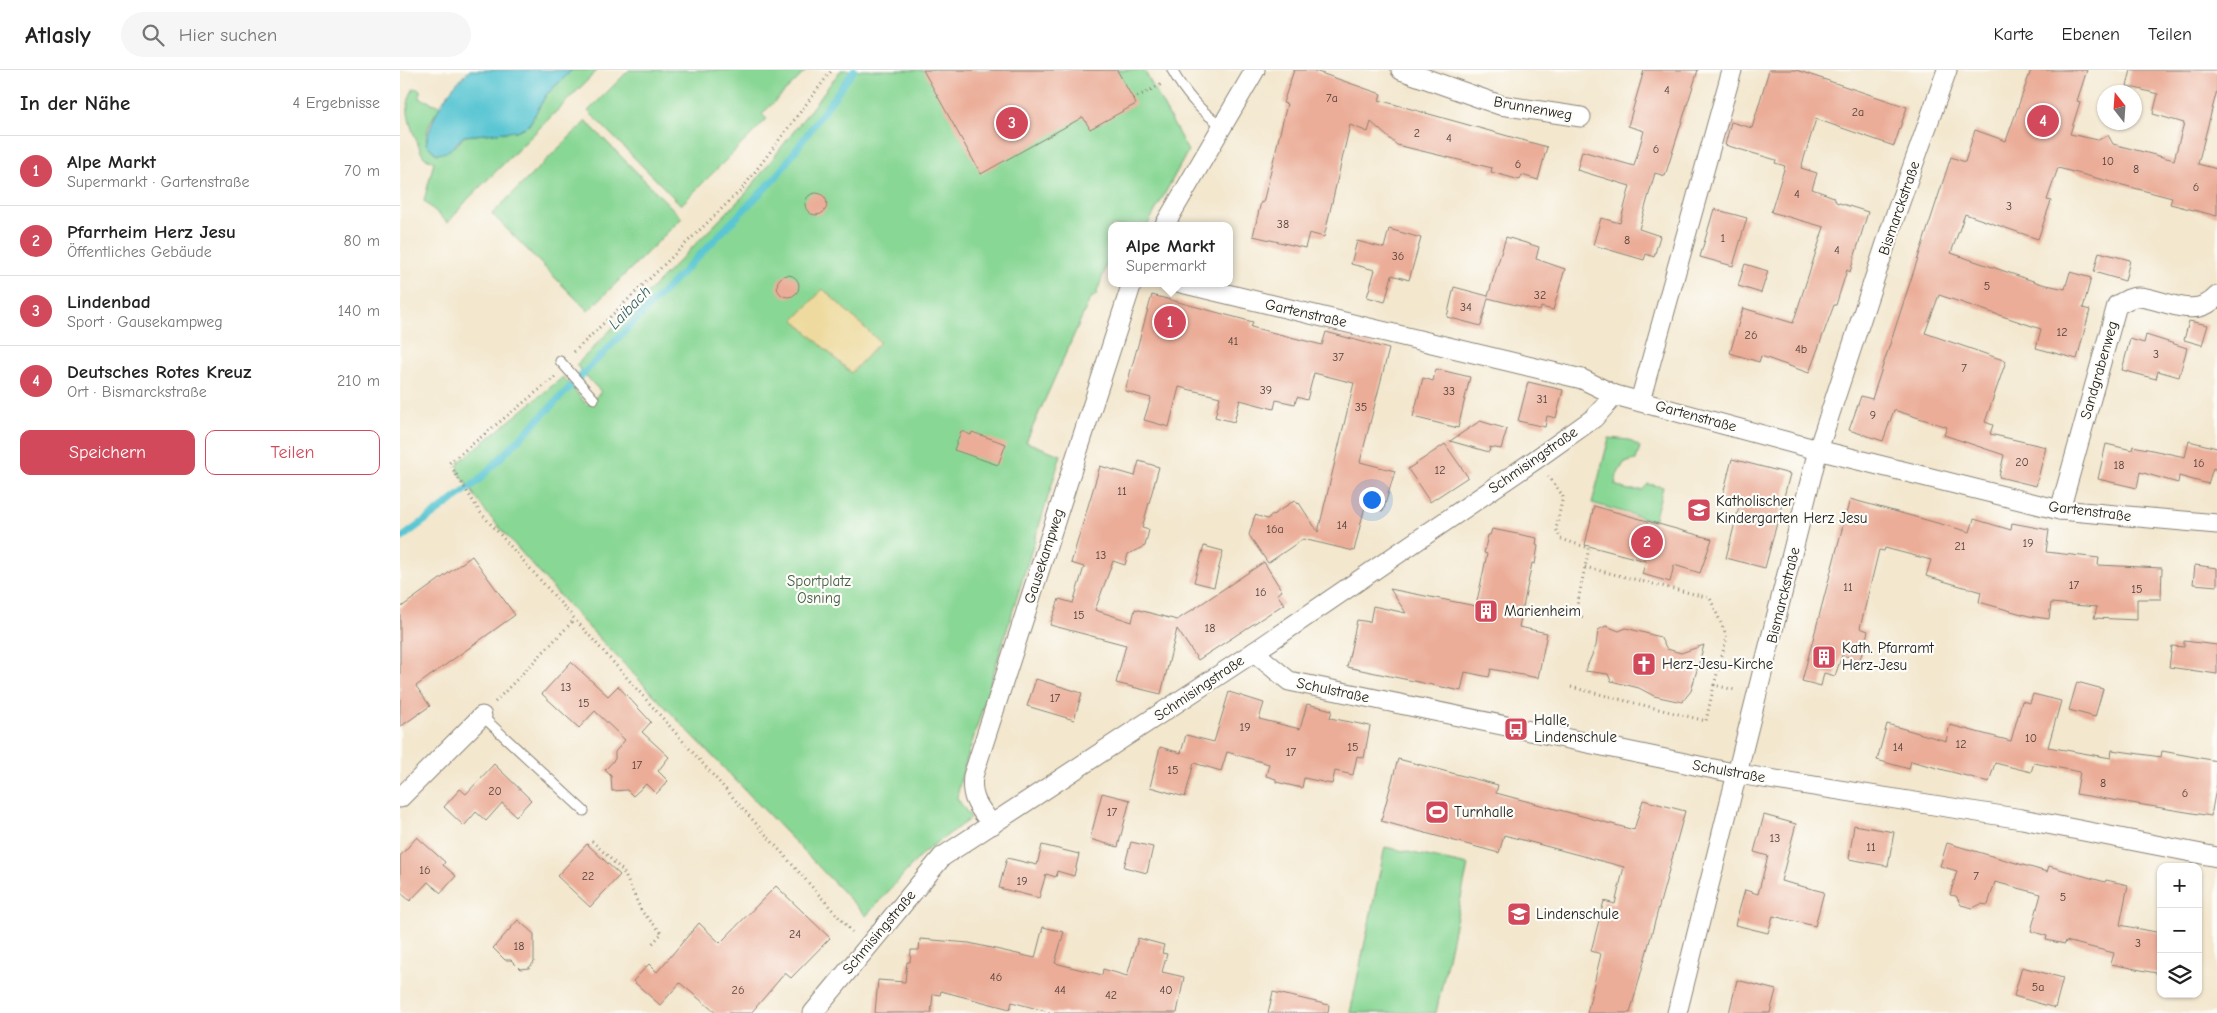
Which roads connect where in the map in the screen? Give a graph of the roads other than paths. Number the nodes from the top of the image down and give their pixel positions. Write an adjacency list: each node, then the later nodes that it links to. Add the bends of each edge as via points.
1 (1255, 70): 7 (street)
2 (1400, 70): 6 (street, Brunnenweg, via 1500,105)
3 (1732, 70): 15 (street)
4 (1947, 70): 16 (street, Bismarckstraße)
5 (1174, 73): 7 (lane, via 1194,102)
6 (1581, 117)
7 (1224, 126): 8 (street)
8 (1166, 222)
9 (1131, 287): 24 (street, Gausekampweg, via 973,776 971,789 975,801)
10 (1198, 287): 13 (street, Gartenstraße, via 1582,379)
11 (2217, 296): 17 (street, Sandgrabenweg, via 2211,303 2191,309 2137,296 2117,305)
12 (564, 366): 14 (lane)
13 (1615, 395): 15 (street, Gartenstraße); 19 (street, Schmisingstraße, via 1594,418)
14 (594, 399)
15 (1640, 401): 16 (street, Gartenstraße)
16 (1818, 450): 17 (street, Gartenstraße); 21 (street, Bismarckstraße)
17 (2060, 510): 18 (street, Gartenstraße)
18 (2217, 524)
19 (1254, 652): 21 (street, Schulstraße, via 1289,681); 24 (street, Schmisingstraße)
20 (482, 716): 22 (street); 23 (lane)
21 (1738, 774): 25 (street, Schulstraße, via 2022,819); 27 (street, Bismarckstraße)
22 (400, 798)
23 (584, 812)
24 (992, 825): 26 (street, Schmisingstraße, via 942,857)
25 (2217, 857)
26 (813, 1013)
27 (1677, 1013)

